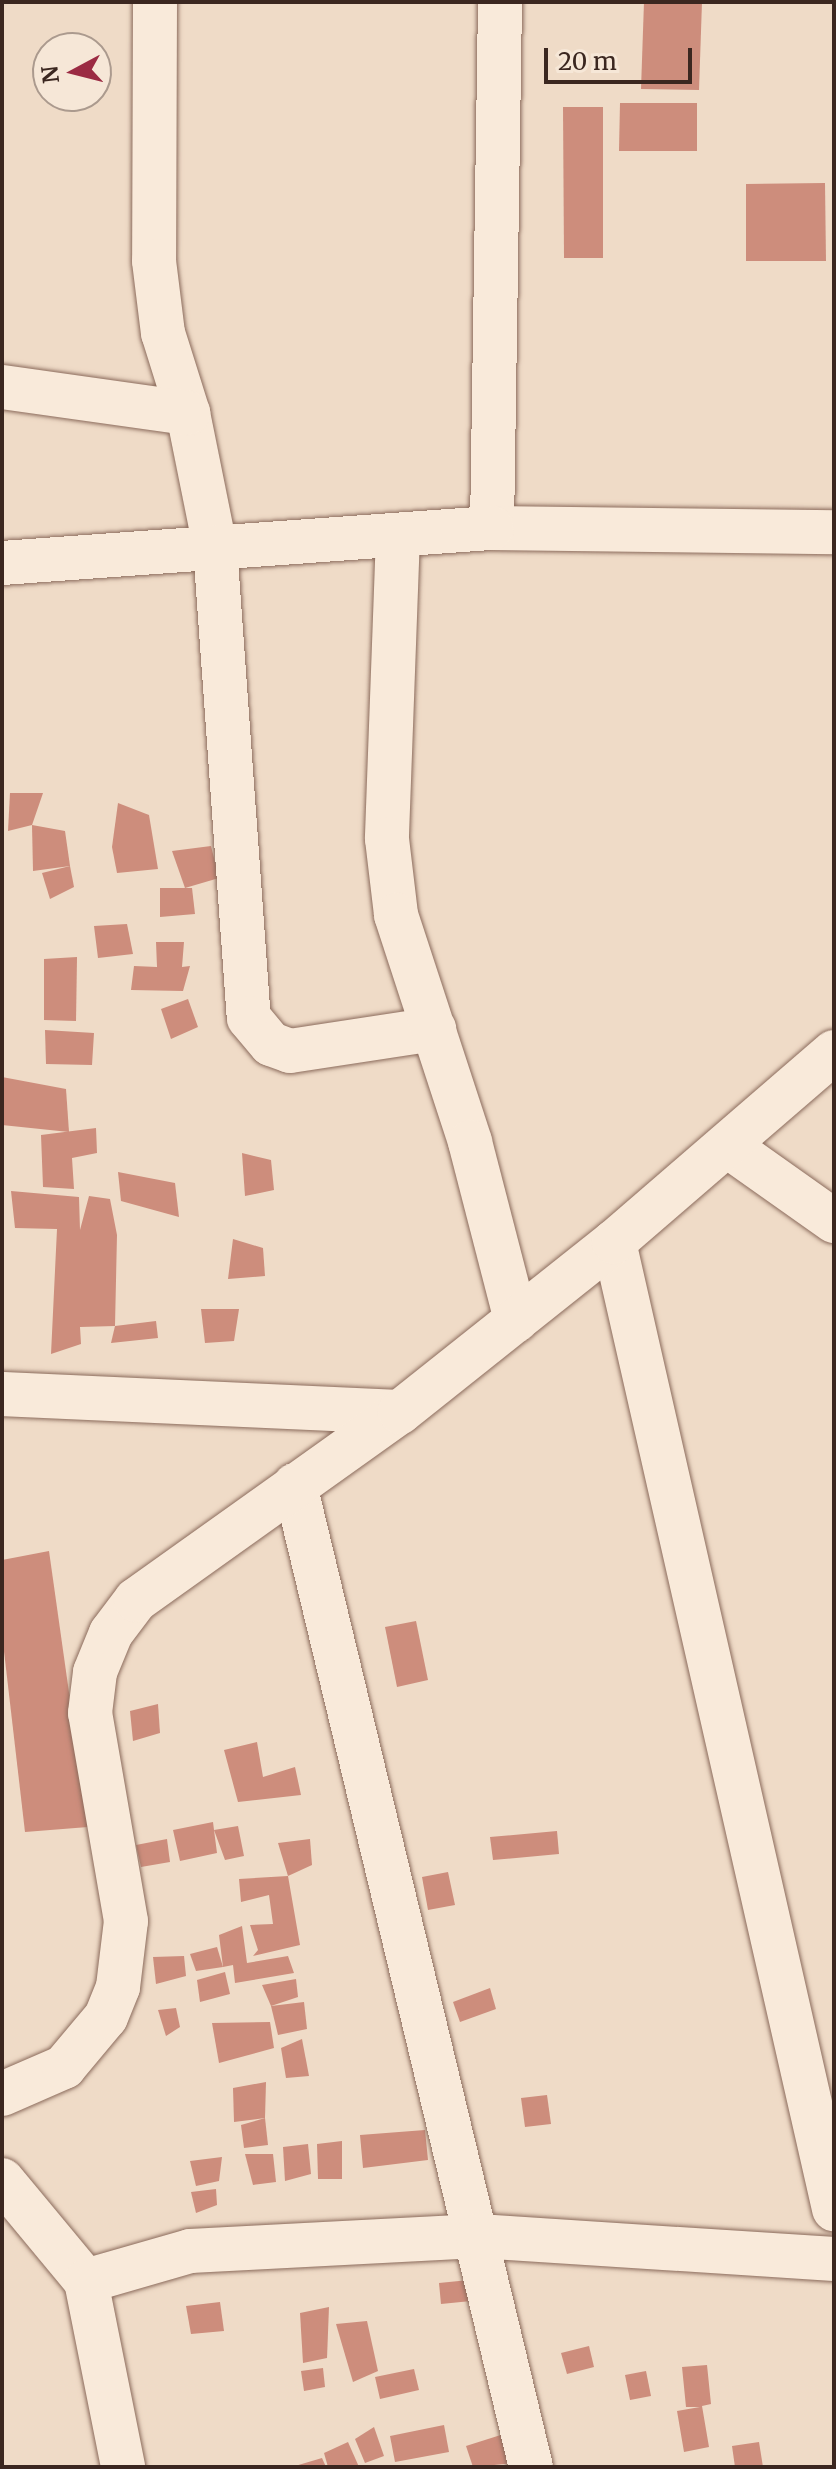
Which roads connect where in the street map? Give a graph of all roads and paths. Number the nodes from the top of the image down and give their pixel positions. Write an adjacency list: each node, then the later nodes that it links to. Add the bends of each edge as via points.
1 (155, 2): 4 (street, via 154,261 163,333)
2 (500, 2): 5 (street)
3 (2, 387): 4 (street)
4 (188, 413): 8 (street)
5 (492, 528): 6 (street); 7 (street)
6 (834, 532)
7 (398, 535): 8 (street); 10 (street, via 387,839 396,915)
8 (215, 547): 9 (street); 10 (street, via 249,1018 271,1044 290,1051)
9 (2, 563)
10 (434, 1029): 15 (street)
11 (834, 1052): 12 (street)
12 (728, 1146): 13 (street); 14 (street)
13 (834, 1221)
14 (614, 1242): 15 (street); 21 (street)
15 (516, 1320): 17 (street)
16 (2, 1394): 17 (street)
17 (400, 1412): 18 (street)
18 (295, 1485): 19 (street, via 168,1573 136,1600 111,1633 95,1672 90,1713 126,1921 121,1976 87,2044 64,2067); 22 (street)
19 (2, 2094)
20 (2, 2180): 24 (street)
21 (834, 2209)
22 (478, 2236): 23 (street); 24 (street, via 190,2251); 26 (street)
23 (834, 2259)
24 (86, 2281): 25 (street)
25 (123, 2467)
26 (531, 2467)

